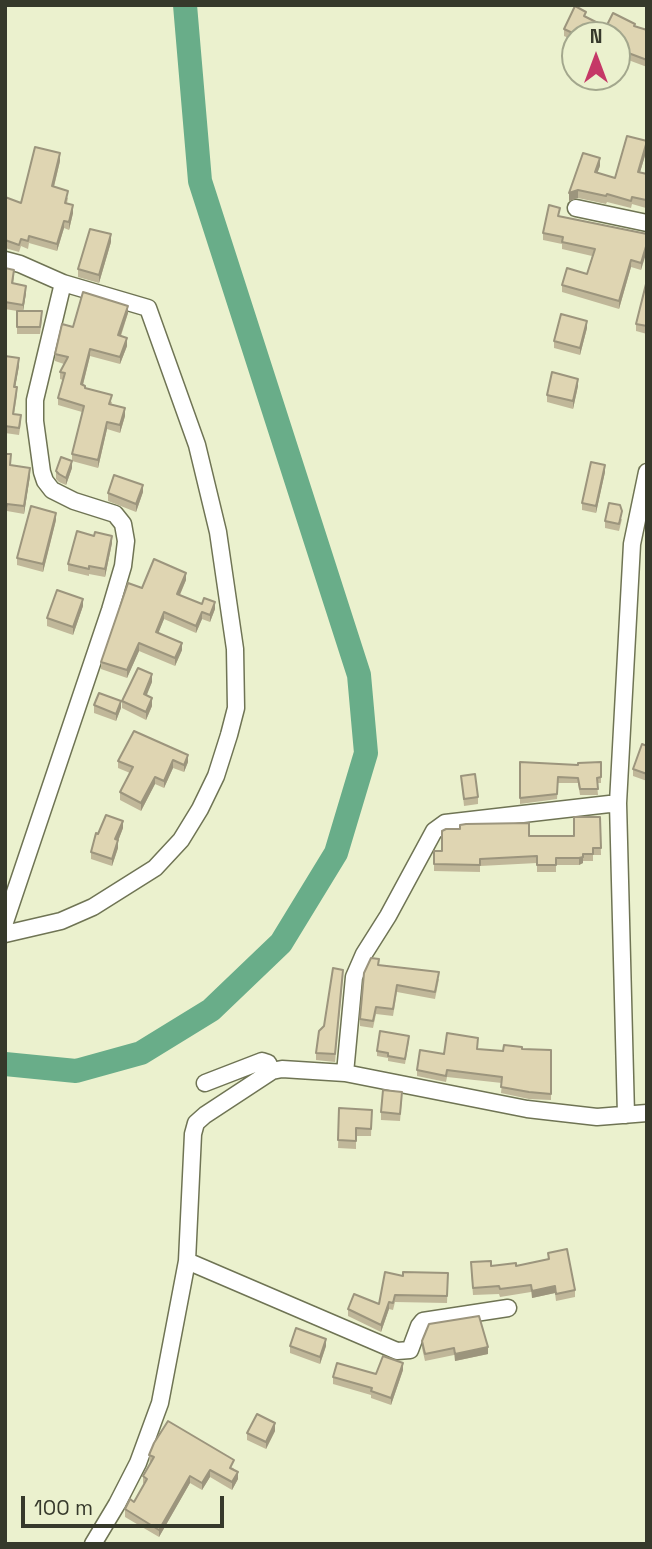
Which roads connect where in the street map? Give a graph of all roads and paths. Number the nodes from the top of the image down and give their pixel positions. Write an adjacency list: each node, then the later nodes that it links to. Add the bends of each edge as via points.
1 (576, 208): 2 (street)
2 (647, 223)
3 (5, 260): 4 (street)
4 (63, 282): 7 (street, via 35,400 42,472 52,490 115,514 123,523 126,541 110,610); 8 (street, via 148,308 197,445 218,532 235,649 236,708 216,776 181,840 155,869 61,921)
5 (647, 472): 6 (street, via 632,544)
6 (618, 803): 10 (street, via 445,823 434,831 354,977); 13 (street)
7 (5, 922)
8 (5, 934)
9 (272, 1071): 10 (street); 11 (street, via 262,1061); 14 (street, via 196,1124)
10 (345, 1073): 13 (street, via 527,1109 597,1117)
11 (205, 1083)
12 (647, 1113): 13 (street)
13 (626, 1115)
14 (187, 1261): 15 (street, via 397,1351 410,1350 423,1321); 16 (street, via 160,1403 138,1464)
15 (508, 1308)
16 (93, 1544)

